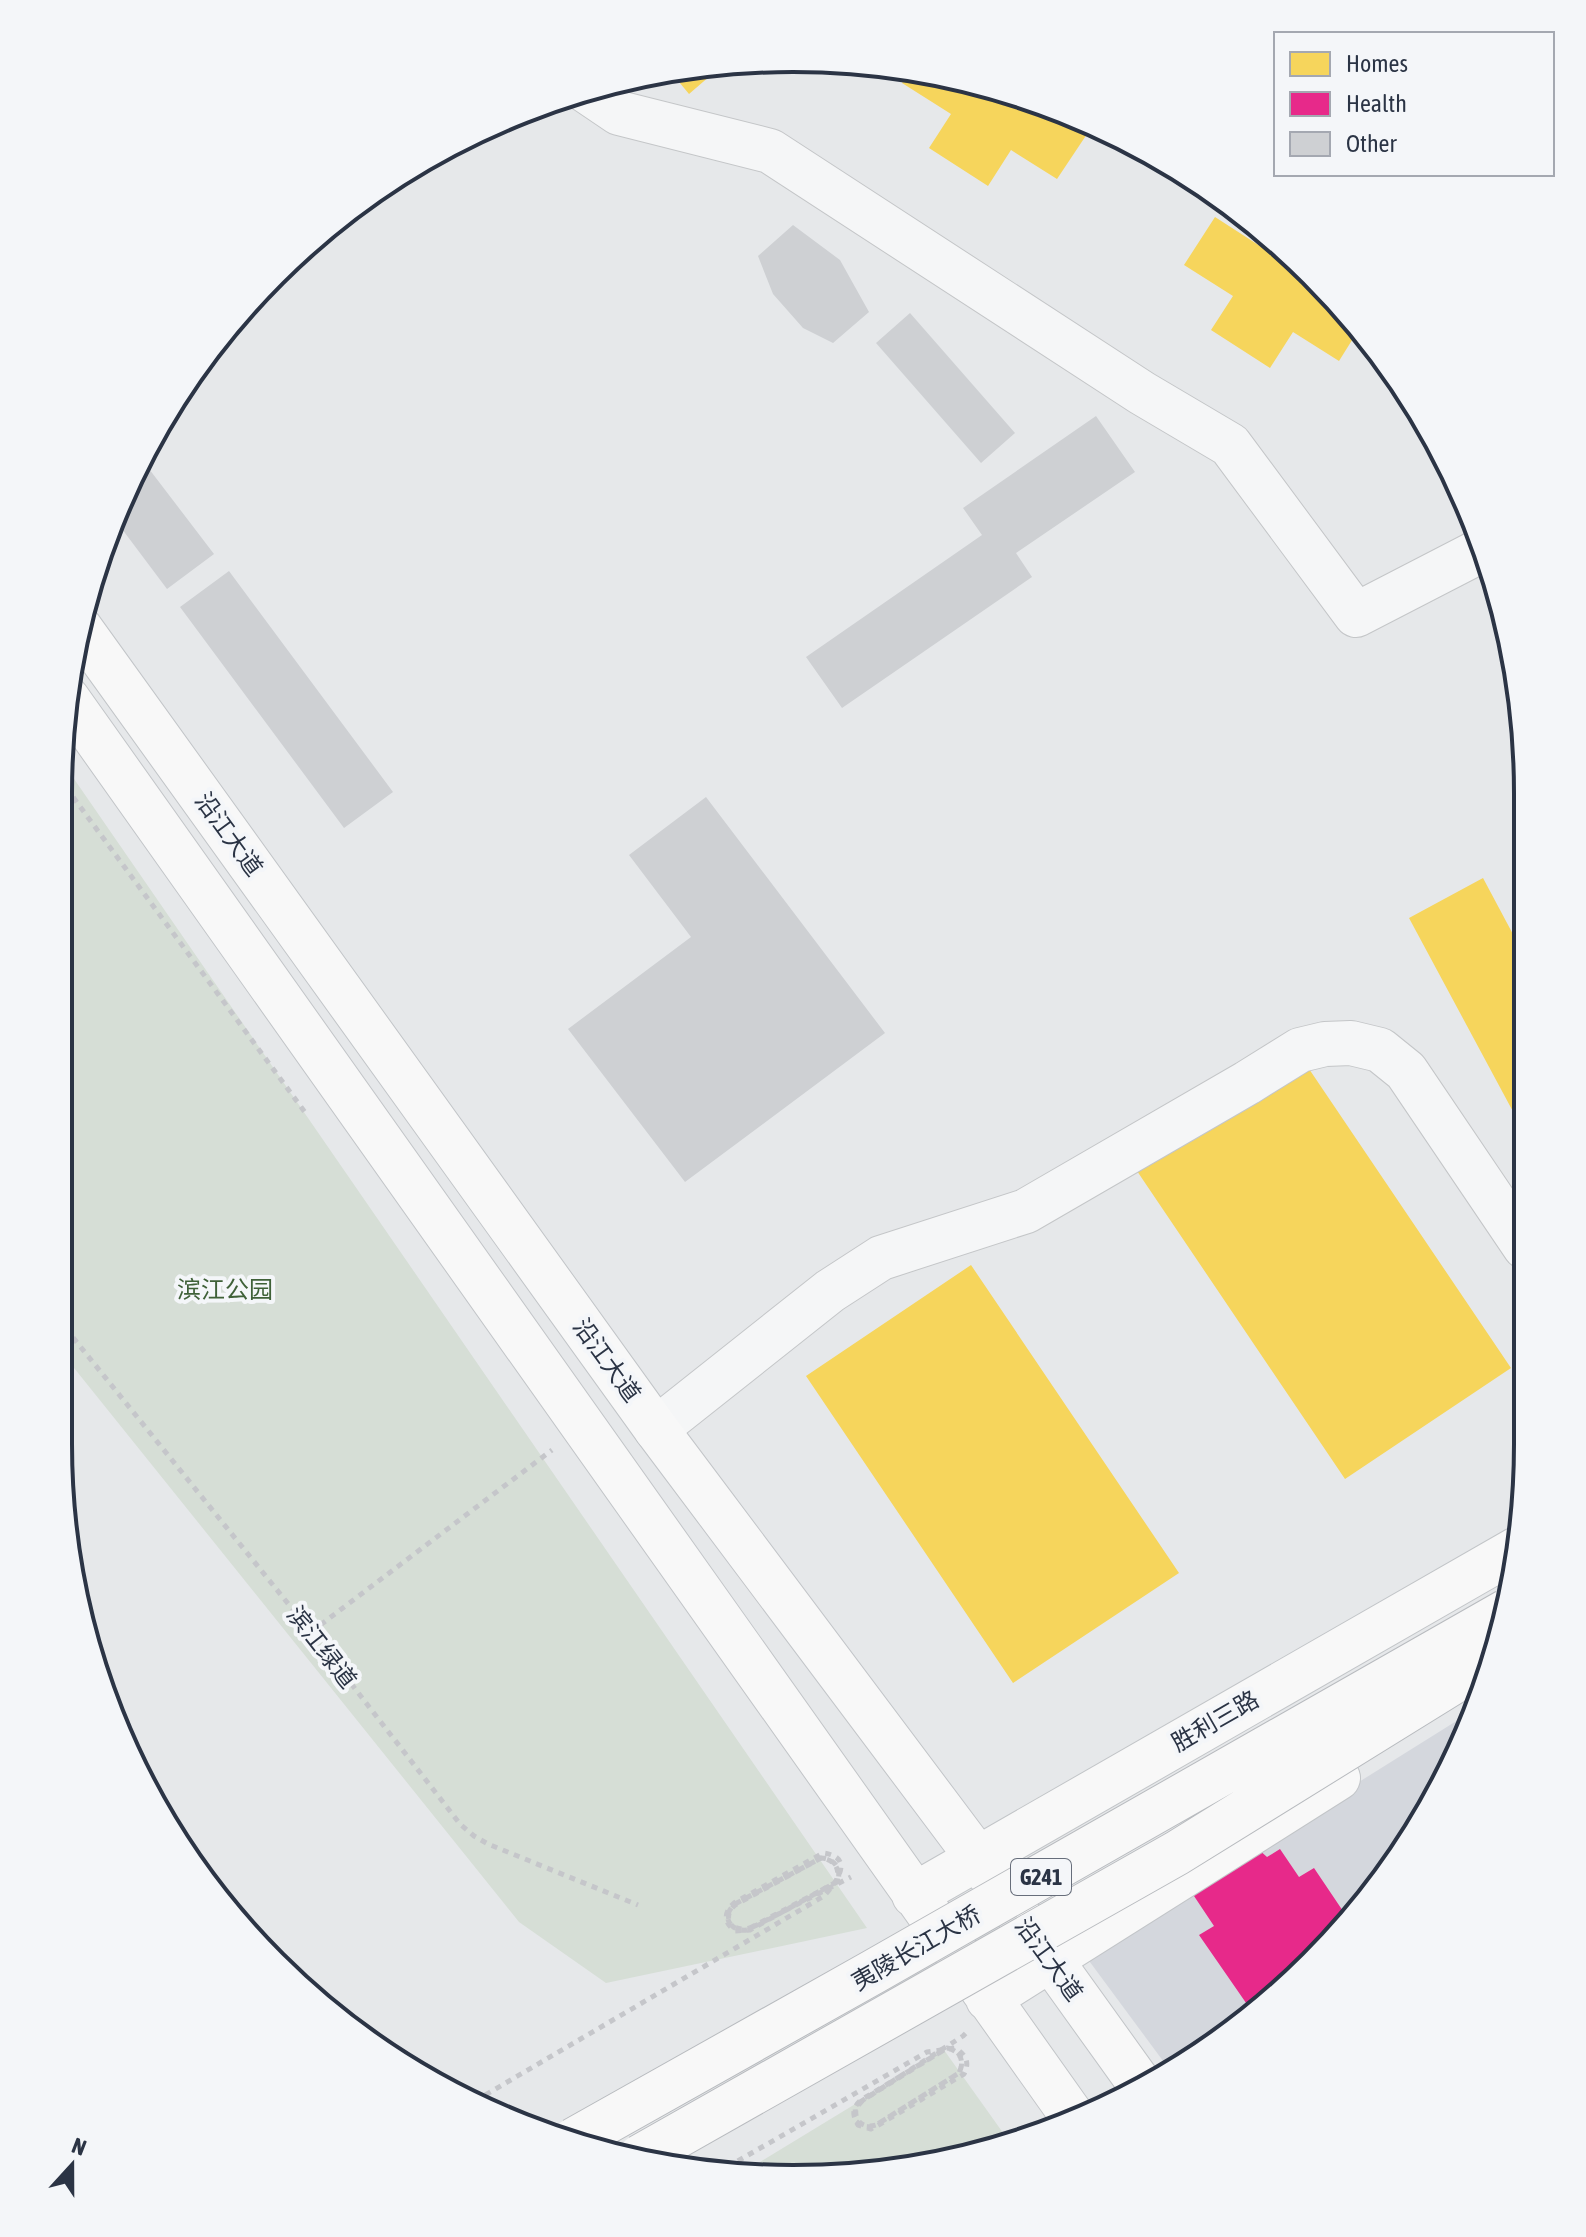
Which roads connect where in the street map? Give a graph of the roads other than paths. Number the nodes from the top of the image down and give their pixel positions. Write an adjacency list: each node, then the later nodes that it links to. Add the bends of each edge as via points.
1 (599, 99): 2 (street, via 619,113 770,151 1230,445 1356,615)
2 (1473, 554)
3 (89, 640): 6 (main road, 沿江大道)
4 (77, 712): 12 (main road)
5 (1514, 1231): 6 (street, via 1406,1071 1380,1050 1325,1044 1300,1050 1026,1211 881,1258 830,1291)
6 (656, 1429): 11 (main road, 沿江大道)
7 (1505, 1556): 11 (main road, 胜利三路)
8 (1492, 1620): 17 (main road, 夷陵长江大桥 / G241, bridge)
9 (1479, 1666): 18 (main road, 夷陵长江大桥 / G241, bridge, via 1177,1853)
10 (1468, 1696): 13 (main road)
11 (977, 1857): 12 (main road, 胜利三路); 13 (main road, 沿江大道)
12 (914, 1895): 14 (main road)
13 (1050, 1960): 14 (main road); 15 (main road, 沿江大道)
14 (988, 1999): 16 (main road)
15 (1136, 2078)
16 (1068, 2110)
17 (585, 2134)
18 (651, 2151)

